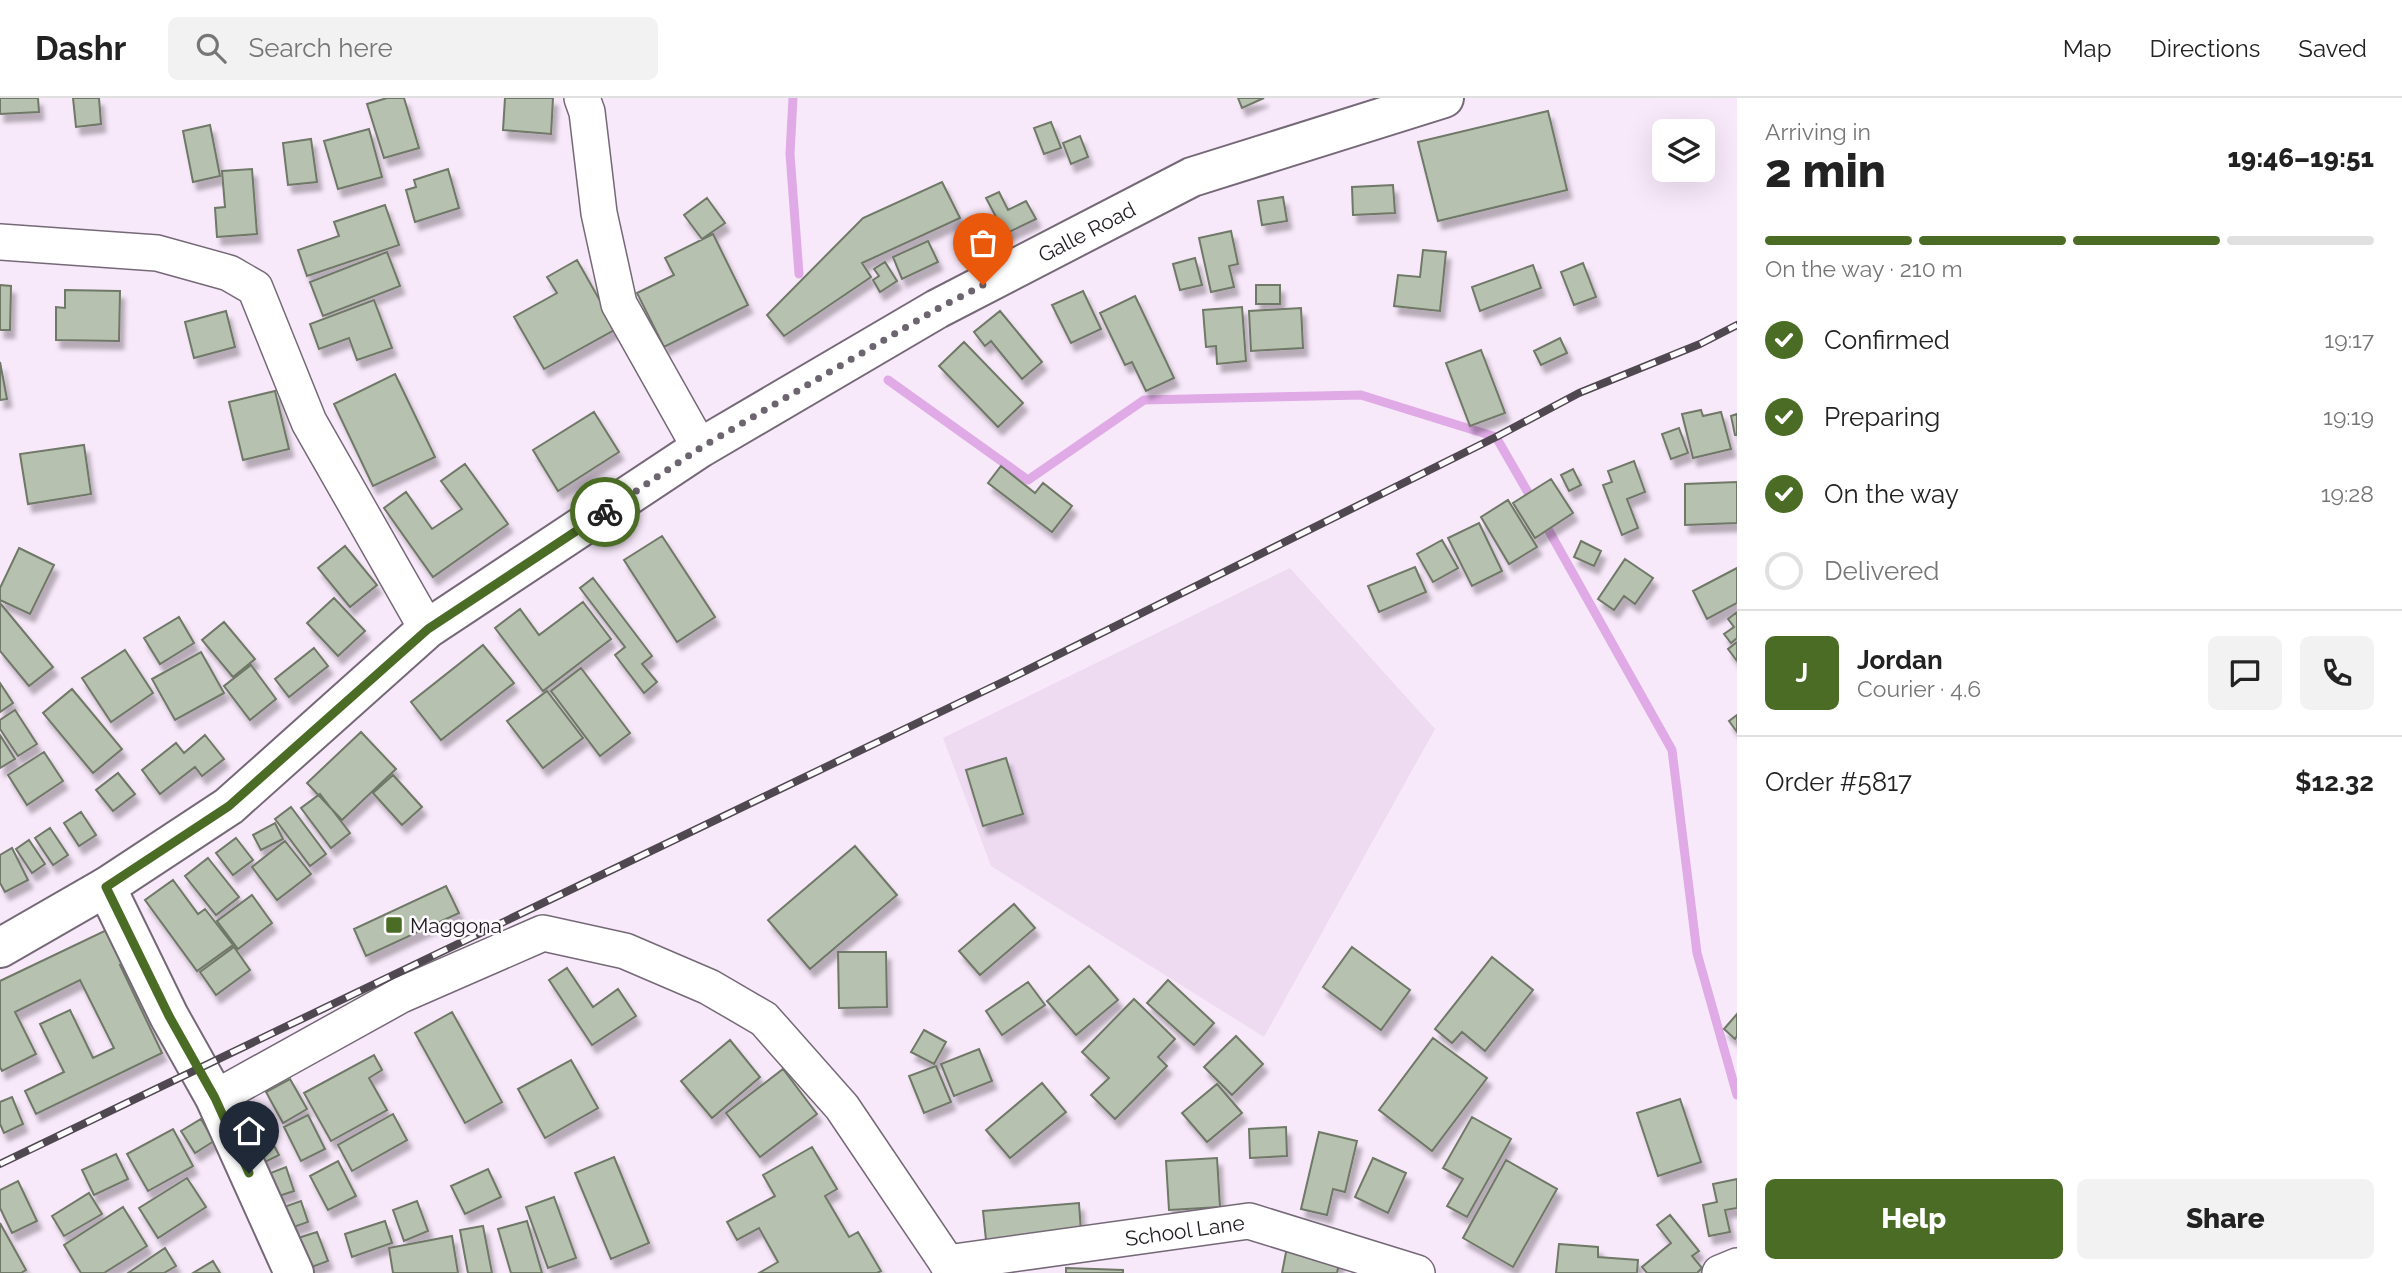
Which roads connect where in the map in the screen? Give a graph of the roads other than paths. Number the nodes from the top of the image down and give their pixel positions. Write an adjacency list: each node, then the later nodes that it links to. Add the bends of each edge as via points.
1 (582, 98): 4 (street, via 599,213 619,304)
2 (1444, 98): 4 (main road, Galle Road, via 1192,177 937,309)
3 (0, 242): 5 (street, via 157,253 229,273 255,288 309,422)
4 (700, 448): 5 (main road, Galle Road)
5 (428, 629): 6 (main road, Galle Road, via 229,806)
6 (106, 887): 7 (main road, Galle Road); 8 (main road)
7 (0, 948)
8 (215, 1098): 10 (street, via 401,995 543,933 625,951 709,987 764,1019 842,1107); 11 (main road)
9 (1737, 1266): 13 (street)
10 (951, 1268): 12 (street, School Lane, via 1249,1221)
11 (294, 1273)
12 (1417, 1273)
13 (1720, 1273)

